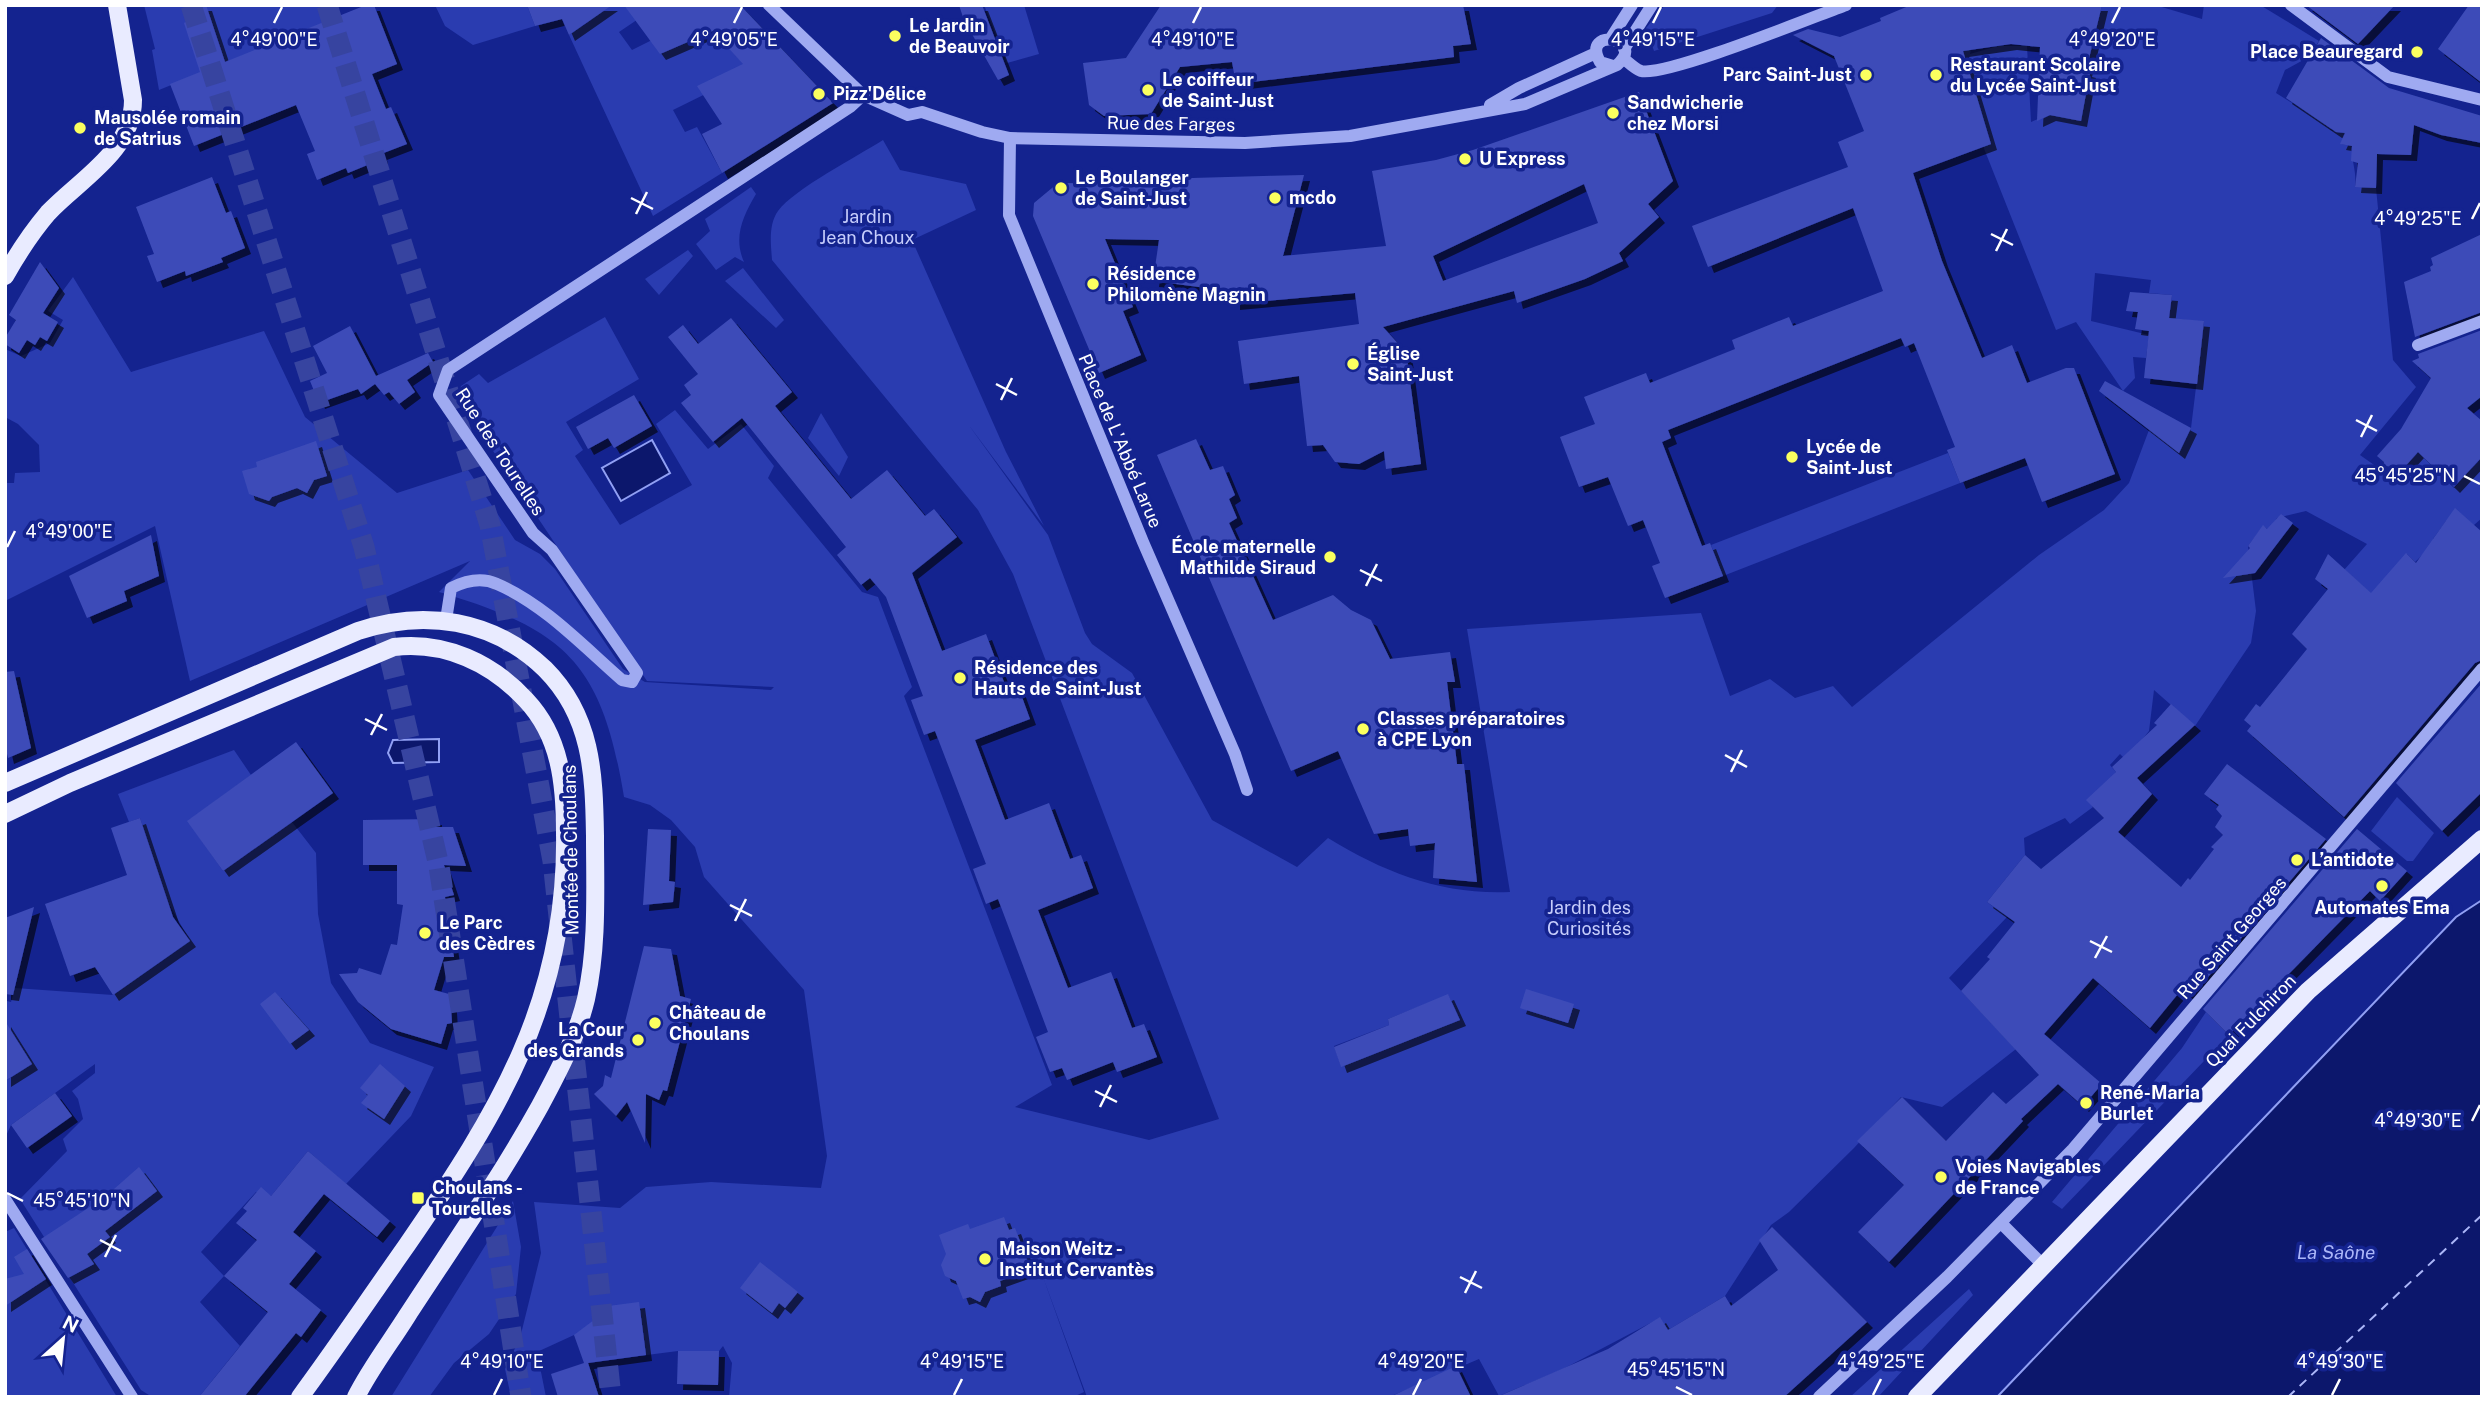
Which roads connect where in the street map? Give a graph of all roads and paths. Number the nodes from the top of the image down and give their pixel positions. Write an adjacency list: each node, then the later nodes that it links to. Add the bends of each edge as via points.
1 (117, 5): 14 (main road, via 133,100 127,131 116,149 37,226)
2 (769, 5): 10 (street, Rue des Farges)
3 (1632, 5): 7 (street)
4 (1652, 5): 9 (street)
5 (1846, 5): 9 (street, via 1659,70 1641,71)
6 (2291, 5): 11 (street, via 2388,77)
7 (1611, 38): 8 (street, via 1599,44); 9 (street, via 1619,41)
8 (1596, 53): 9 (street, via 1600,62); 12 (street, Rue des Farges)
9 (1620, 58): 12 (street, Rue des Farges, via 1525,104)
10 (863, 95): 13 (street, Rue des Farges, via 908,115 922,112); 17 (street, Rue des Tourelles, via 447,370 439,395 637,673 632,682 622,680 551,618 496,582 466,580 451,589)
11 (2482, 100)
12 (1484, 109): 13 (street, Rue des Farges, via 1350,136 1245,143)
13 (1010, 138): 20 (street, Place de L'Abbé Larue, via 1009,215)
14 (5, 276)
15 (2482, 321): 16 (street)
16 (2418, 345)
17 (446, 620): 19 (main road, Montée de Choulans, via 396,620 358,631); 28 (main road, Montée de Choulans, via 490,633 524,652 560,685 581,723 591,752 595,796 591,973 569,1047 526,1131)
18 (2482, 669): 24 (street, Rue Saint Georges, via 2089,1131)
19 (5, 783)
20 (1247, 790)
21 (5, 814): 27 (main road, Montée de Choulans, via 394,648 430,647 472,659 506,681 546,727 561,769 566,857 555,948 538,1014 481,1134)
22 (2482, 839): 25 (main road, Quai Fulchiron, via 2308,991)
23 (5, 1199): 26 (street)
24 (2001, 1223): 25 (street); 29 (street, Rue Saint Georges)
25 (2044, 1266): 30 (main road, Quai Fulchiron)
26 (132, 1397)
27 (300, 1397)
28 (356, 1397)
29 (1819, 1397)
30 (1917, 1397)

